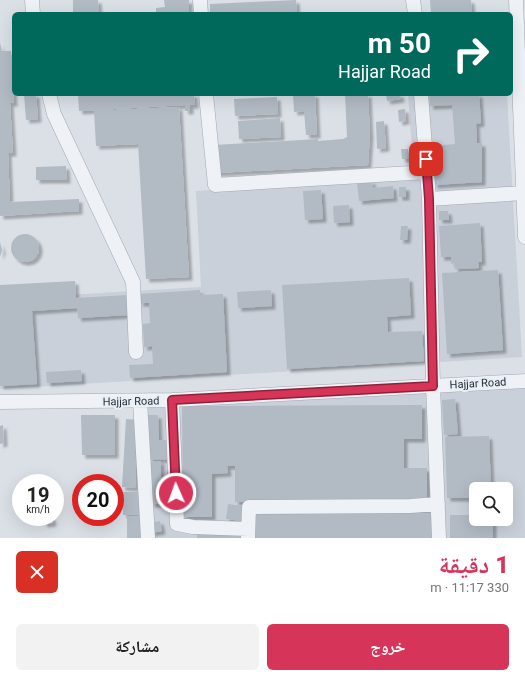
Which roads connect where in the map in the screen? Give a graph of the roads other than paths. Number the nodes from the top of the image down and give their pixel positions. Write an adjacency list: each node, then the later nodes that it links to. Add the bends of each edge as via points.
1 (32, 0): 5 (street)
2 (200, 0): 6 (street)
3 (414, 0): 7 (street)
4 (516, 0): 12 (street)
5 (32, 12)
6 (201, 12)
7 (415, 12)
8 (50, 96): 15 (street, via 54,114 133,282)
9 (206, 96): 11 (street, via 215,185)
10 (421, 96): 11 (street)
11 (427, 172): 13 (street)
12 (524, 193): 13 (street); 14 (street)
13 (429, 199): 17 (street)
14 (525, 236)
15 (136, 352)
16 (525, 381): 17 (street, Hajjar Road)
17 (433, 386): 18 (street, Hajjar Road); 21 (street)
18 (172, 400): 19 (street, Hajjar Road); 22 (street, via 177,524)
19 (140, 401): 20 (street, Hajjar Road); 23 (street)
20 (0, 402)
21 (438, 504): 22 (street, via 249,507); 24 (street)
22 (248, 534)
23 (148, 538)
24 (439, 538)

